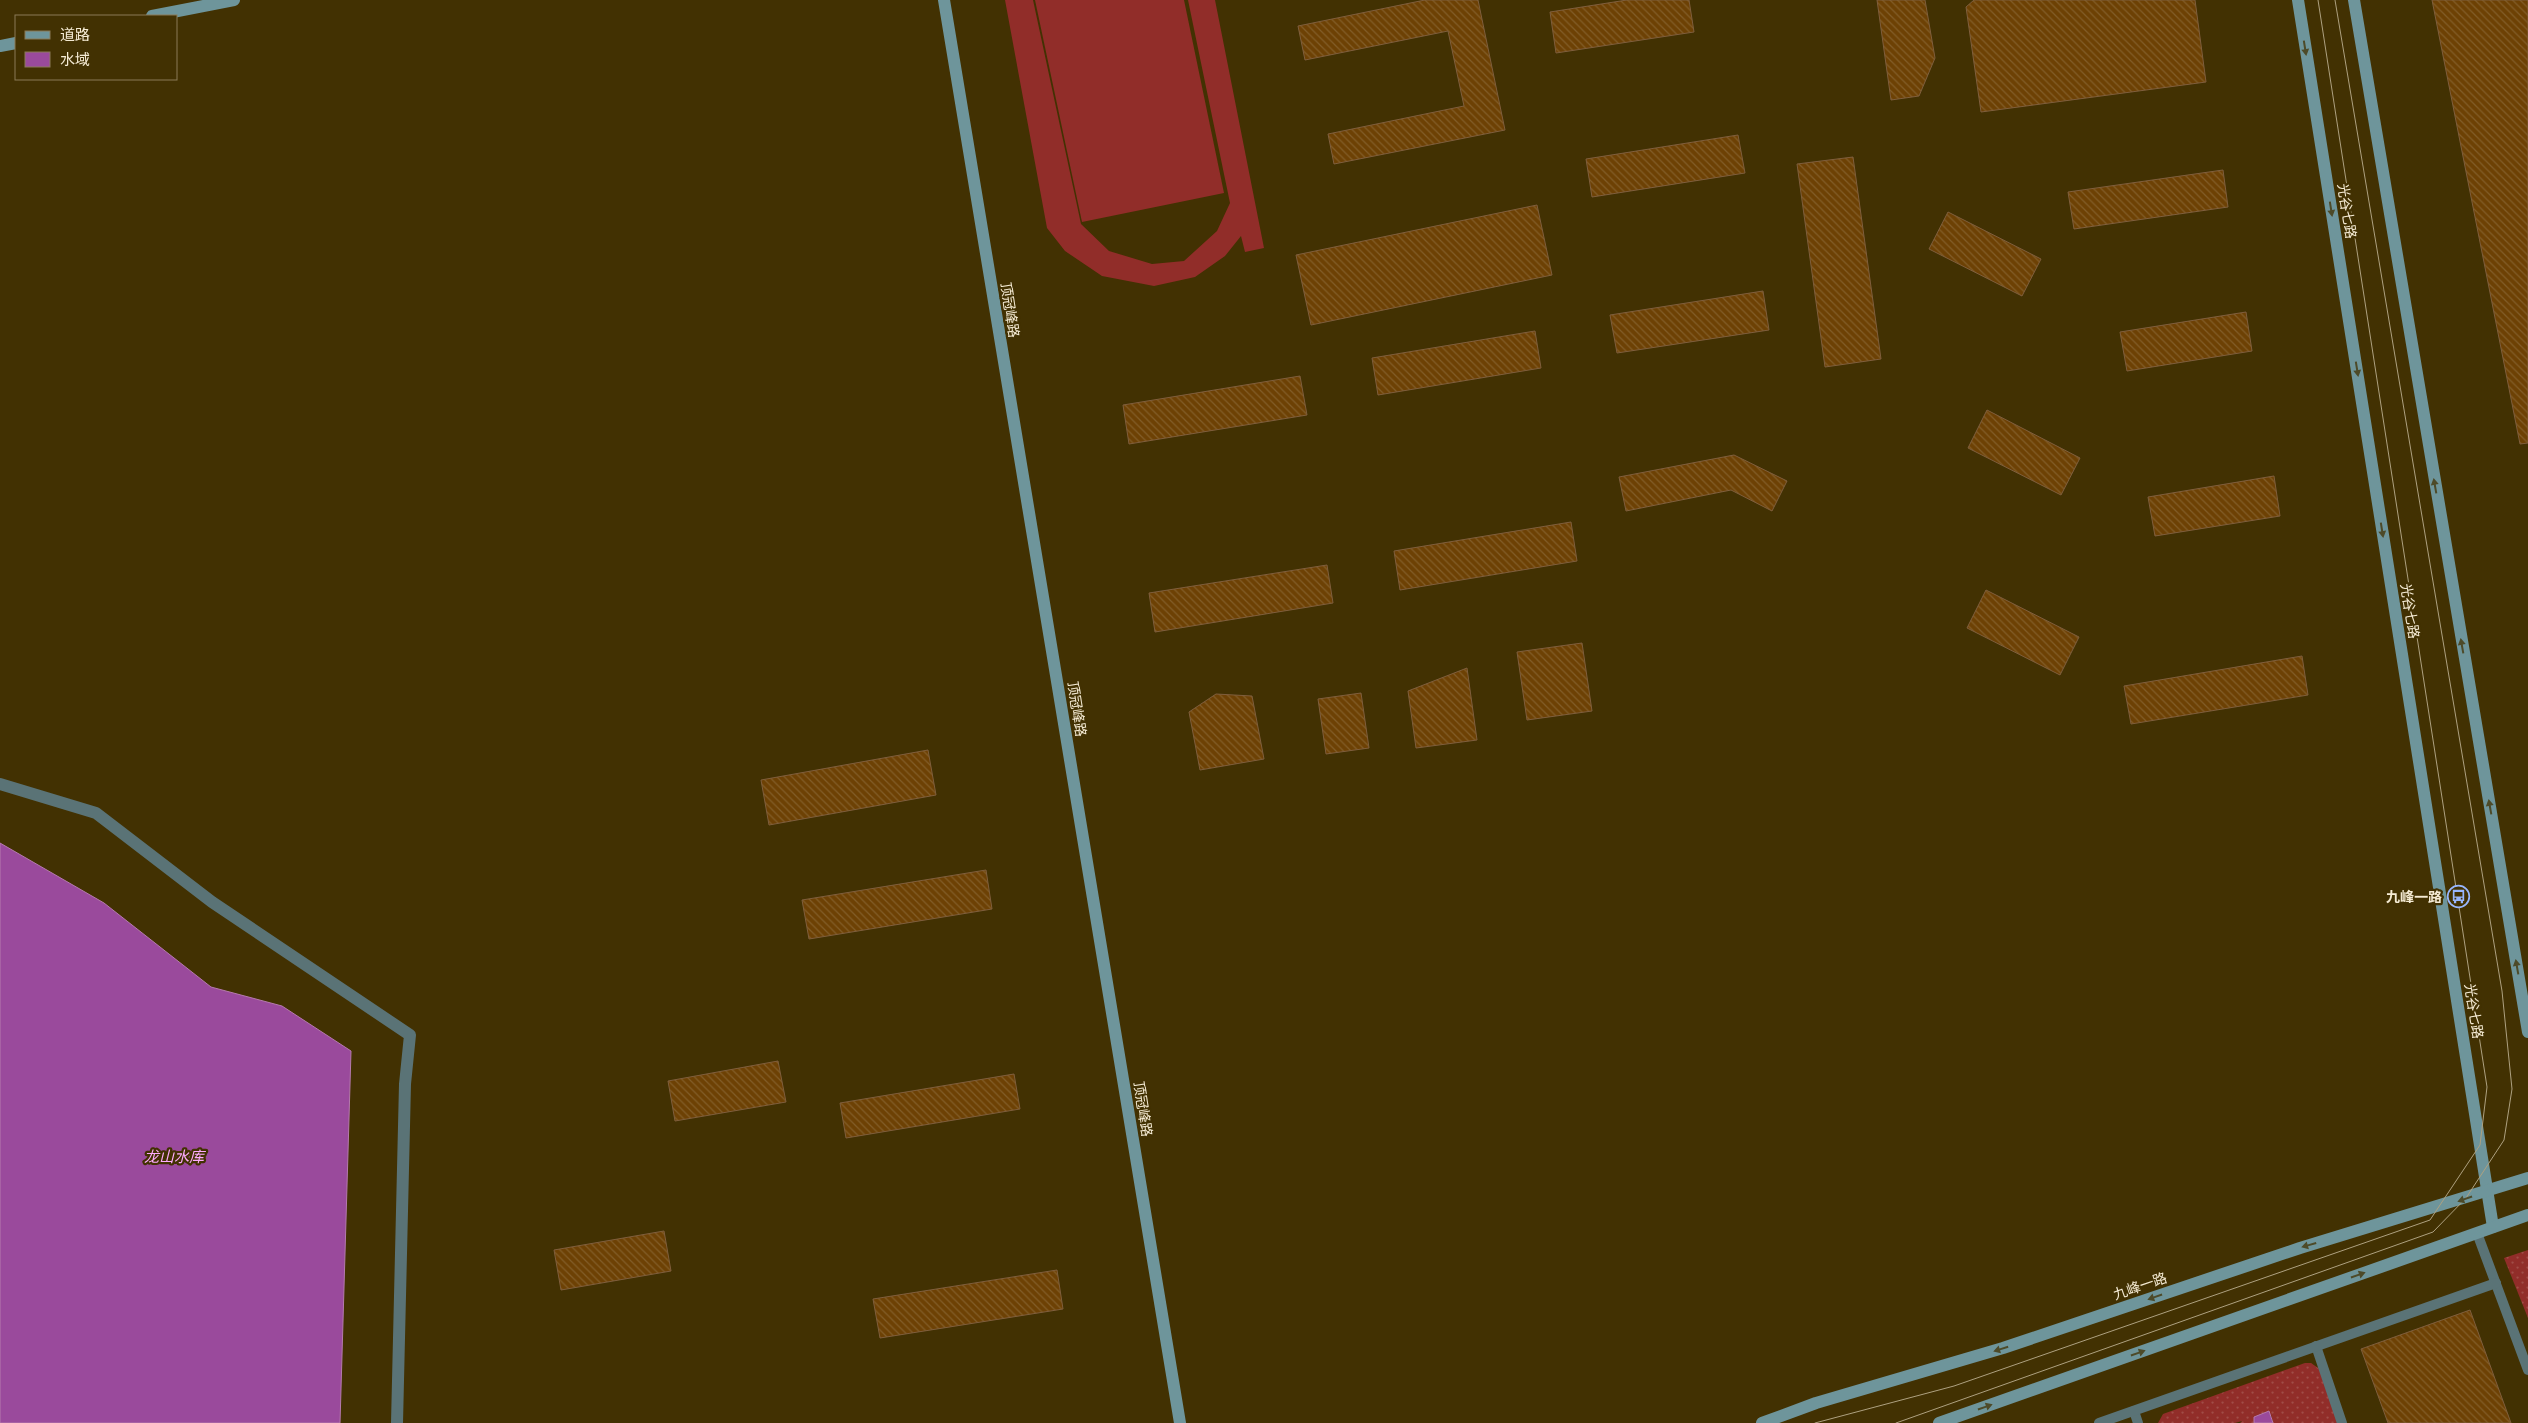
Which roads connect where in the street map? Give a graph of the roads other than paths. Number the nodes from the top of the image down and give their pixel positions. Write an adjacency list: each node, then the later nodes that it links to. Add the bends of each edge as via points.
1 (234, 0): 5 (street)
2 (944, 0): 20 (street, 顶冠峰路)
3 (2298, 0): 11 (street, 光谷七路, one-way to 11)
4 (2354, 0): 9 (street, one-way to 4)
5 (157, 15)
6 (15, 43): 7 (street)
7 (0, 46)
8 (0, 784): 19 (street, via 96,814 212,902 410,1035)
9 (2528, 1032)
10 (2528, 1178): 11 (street, 九峰一路)
11 (2488, 1191): 13 (street, 光谷七路); 21 (street, 九峰一路, one-way to 21, via 2300,1248 2003,1348 1816,1403)
12 (2528, 1215): 13 (street)
13 (2493, 1227): 14 (street)
14 (2477, 1233): 15 (lane); 22 (street, one-way to 14)
15 (2496, 1283): 16 (lane); 17 (lane)
16 (2316, 1346): 18 (lane); 25 (lane)
17 (2528, 1370)
18 (2134, 1411): 23 (lane); 24 (lane)
19 (397, 1423)
20 (1180, 1423)
21 (1762, 1423)
22 (1939, 1423)
23 (2099, 1423)
24 (2138, 1423)
25 (2342, 1423)

